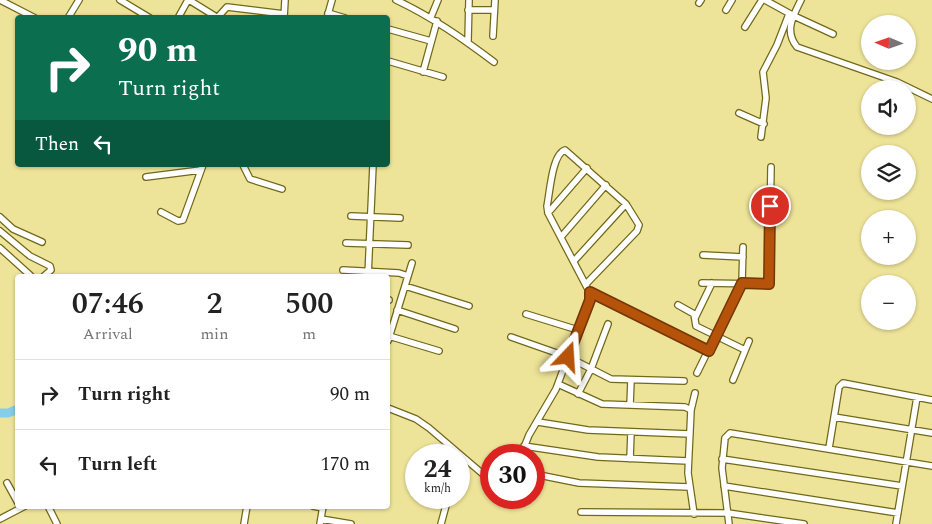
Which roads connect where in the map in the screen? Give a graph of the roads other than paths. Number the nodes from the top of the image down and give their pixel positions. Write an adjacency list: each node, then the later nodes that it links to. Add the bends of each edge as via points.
1 (0, 0): 17 (street)
2 (79, 0): 18 (street)
3 (120, 0): 19 (street)
4 (189, 0): 20 (street); 21 (street)
5 (285, 0): 24 (street)
6 (332, 0): 25 (street)
7 (396, 0): 27 (street)
8 (438, 0): 27 (street)
9 (469, 0): 14 (street)
10 (494, 0): 15 (street)
11 (732, 0): 16 (street)
12 (763, 0): 26 (street); 29 (street)
13 (801, 0): 26 (street)
14 (468, 10): 15 (street); 34 (street)
15 (494, 10): 32 (street)
16 (726, 10)
17 (29, 15)
18 (70, 15)
19 (145, 15)
20 (180, 15)
21 (215, 15)
22 (220, 15): 23 (street, via 227,7)
23 (278, 15)
24 (284, 15)
25 (327, 15)
26 (791, 15): 31 (street); 39 (street, via 791,40 804,51 881,76); 41 (street, via 763,72)
27 (431, 17): 28 (street)
28 (437, 21): 33 (street); 34 (street)
29 (745, 27)
30 (390, 30): 33 (street)
31 (833, 34)
32 (493, 36)
33 (430, 41): 37 (street)
34 (468, 41): 36 (street)
35 (390, 62): 37 (street)
36 (494, 62)
37 (423, 72): 38 (street)
38 (443, 77)
39 (932, 99)
40 (739, 113): 41 (street)
41 (764, 124): 42 (street)
42 (761, 137)
43 (202, 167): 48 (street); 52 (street, via 184,220 178,221)
44 (244, 167): 50 (street, via 254,182)
45 (372, 167): 56 (street)
46 (771, 167): 77 (street, via 769,284)
47 (587, 168): 49 (street); 53 (street); 53 (street, via 565,150 558,154)
48 (146, 177)
49 (606, 186): 51 (street); 59 (street)
50 (282, 189)
51 (626, 204): 68 (street); 78 (street, via 639,228)
52 (161, 212)
53 (548, 213): 59 (street)
54 (351, 216): 56 (street)
55 (0, 217): 60 (street, via 21,234)
56 (370, 217): 57 (street); 62 (street)
57 (400, 218)
58 (0, 231): 72 (street, via 30,256 50,266 51,270)
59 (561, 237): 68 (street)
60 (42, 242)
61 (346, 243): 62 (street)
62 (369, 244): 63 (street); 73 (street)
63 (408, 246)
64 (743, 247): 67 (street)
65 (0, 248): 71 (street)
66 (703, 255): 67 (street)
67 (743, 257): 77 (street)
68 (574, 261): 78 (street)
69 (412, 263): 74 (street)
70 (343, 270): 73 (street)
71 (29, 274)
72 (46, 274)
73 (368, 274): 74 (street, via 399,273)
74 (408, 276): 79 (street)
75 (702, 283): 76 (street)
76 (712, 283): 77 (street); 85 (street)
77 (742, 283): 90 (street)
78 (586, 284): 80 (street)
79 (405, 286): 82 (street); 83 (street)
80 (590, 292): 88 (street); 96 (street)
81 (678, 305): 85 (street, via 694,314)
82 (469, 306)
83 (398, 310): 87 (street); 89 (street)
84 (526, 314): 88 (street)
85 (695, 318): 90 (street, via 696,326)
86 (608, 324): 98 (street)
87 (455, 329)
88 (578, 330): 97 (street)
89 (390, 332)
90 (716, 336): 94 (street); 96 (street)
91 (510, 337): 97 (street)
92 (390, 339): 95 (street)
93 (749, 341): 94 (street)
94 (745, 350): 101 (street)
95 (439, 351)
96 (709, 351): 99 (street)
97 (568, 357): 98 (street); 103 (street)
98 (591, 369): 100 (street, via 611,378); 105 (street)
99 (697, 373)
100 (631, 380): 102 (street); 108 (street)
101 (733, 380)
102 (684, 381)
103 (558, 384): 105 (street); 112 (street)
104 (695, 393): 110 (street)
105 (578, 394): 108 (street, via 602,404)
106 (917, 397): 107 (street); 111 (street, via 843,383 839,387); 113 (street)
107 (932, 400)
108 (630, 405): 110 (street)
109 (390, 409): 117 (street, via 422,423)
110 (691, 410): 116 (street)
111 (834, 416): 113 (street); 119 (street)
112 (538, 422): 114 (street, via 588,430); 118 (street)
113 (912, 429): 115 (street); 124 (street)
114 (631, 432): 116 (street); 121 (street)
115 (932, 433)
116 (690, 434): 123 (street)
117 (445, 444)
118 (525, 444)
119 (829, 448): 122 (street, via 730,434 725,438); 124 (street)
120 (545, 450): 121 (street)
121 (630, 459): 123 (street)
122 (722, 459): 130 (street); 131 (street)
123 (688, 461): 132 (street)
124 (906, 461): 126 (street); 131 (street)
125 (470, 465): 127 (street)
126 (932, 466)
127 (480, 472)
128 (545, 476): 132 (street, via 579,483)
129 (7, 483): 133 (street)
130 (724, 486): 139 (street); 140 (street)
131 (902, 486): 140 (street)
132 (689, 487): 141 (street)
133 (15, 497)
134 (15, 509): 142 (street)
135 (50, 509): 144 (street)
136 (246, 509): 146 (street)
137 (445, 509): 148 (street)
138 (581, 512): 141 (street)
139 (728, 513): 141 (street); 149 (street); 150 (street)
140 (898, 513): 151 (street)
141 (694, 514)
142 (0, 519)
143 (321, 521): 147 (street)
144 (56, 522): 145 (street)
145 (47, 524)
146 (244, 524)
147 (351, 524)
148 (441, 524)
149 (729, 524)
150 (804, 524)
151 (896, 524)

